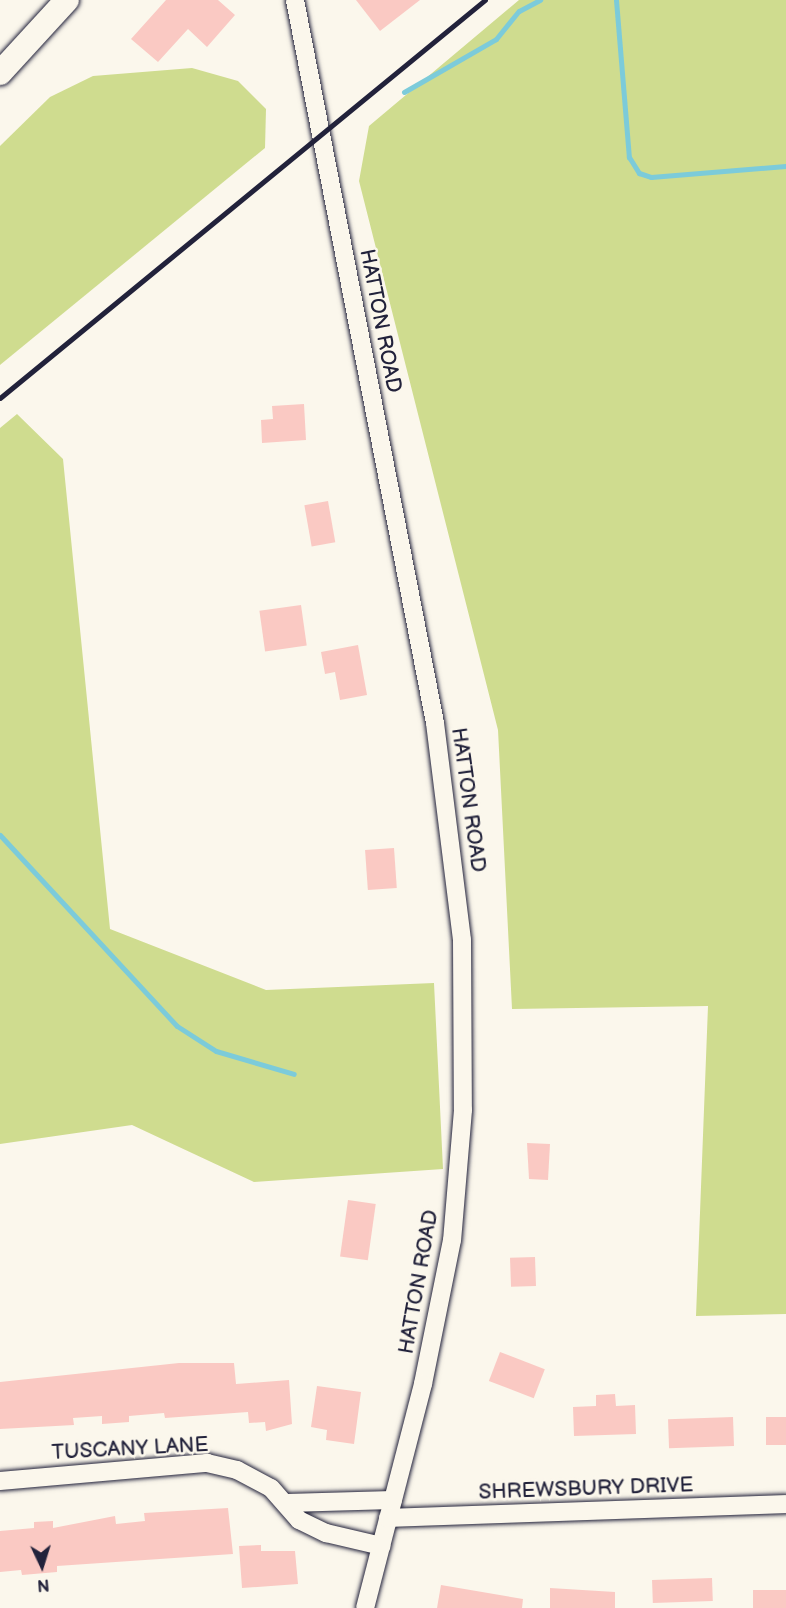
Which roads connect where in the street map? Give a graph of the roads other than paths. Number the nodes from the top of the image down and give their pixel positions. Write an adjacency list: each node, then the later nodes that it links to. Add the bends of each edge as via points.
1 (67, 0): 3 (street)
2 (294, 0): 5 (street, HATTON ROAD, via 432,711 462,940 459,1186 439,1312)
3 (0, 73)
4 (0, 1481): 6 (street, TUSCANY LANE, via 207,1463 237,1470)
5 (393, 1500): 6 (street); 8 (street, HATTON ROAD)
6 (287, 1503): 9 (street, TUSCANY LANE, via 299,1520 327,1533)
7 (786, 1504): 8 (street, SHREWSBURY DRIVE)
8 (388, 1518): 9 (street, HATTON ROAD)
9 (381, 1546): 10 (street, HATTON ROAD)
10 (365, 1608)

